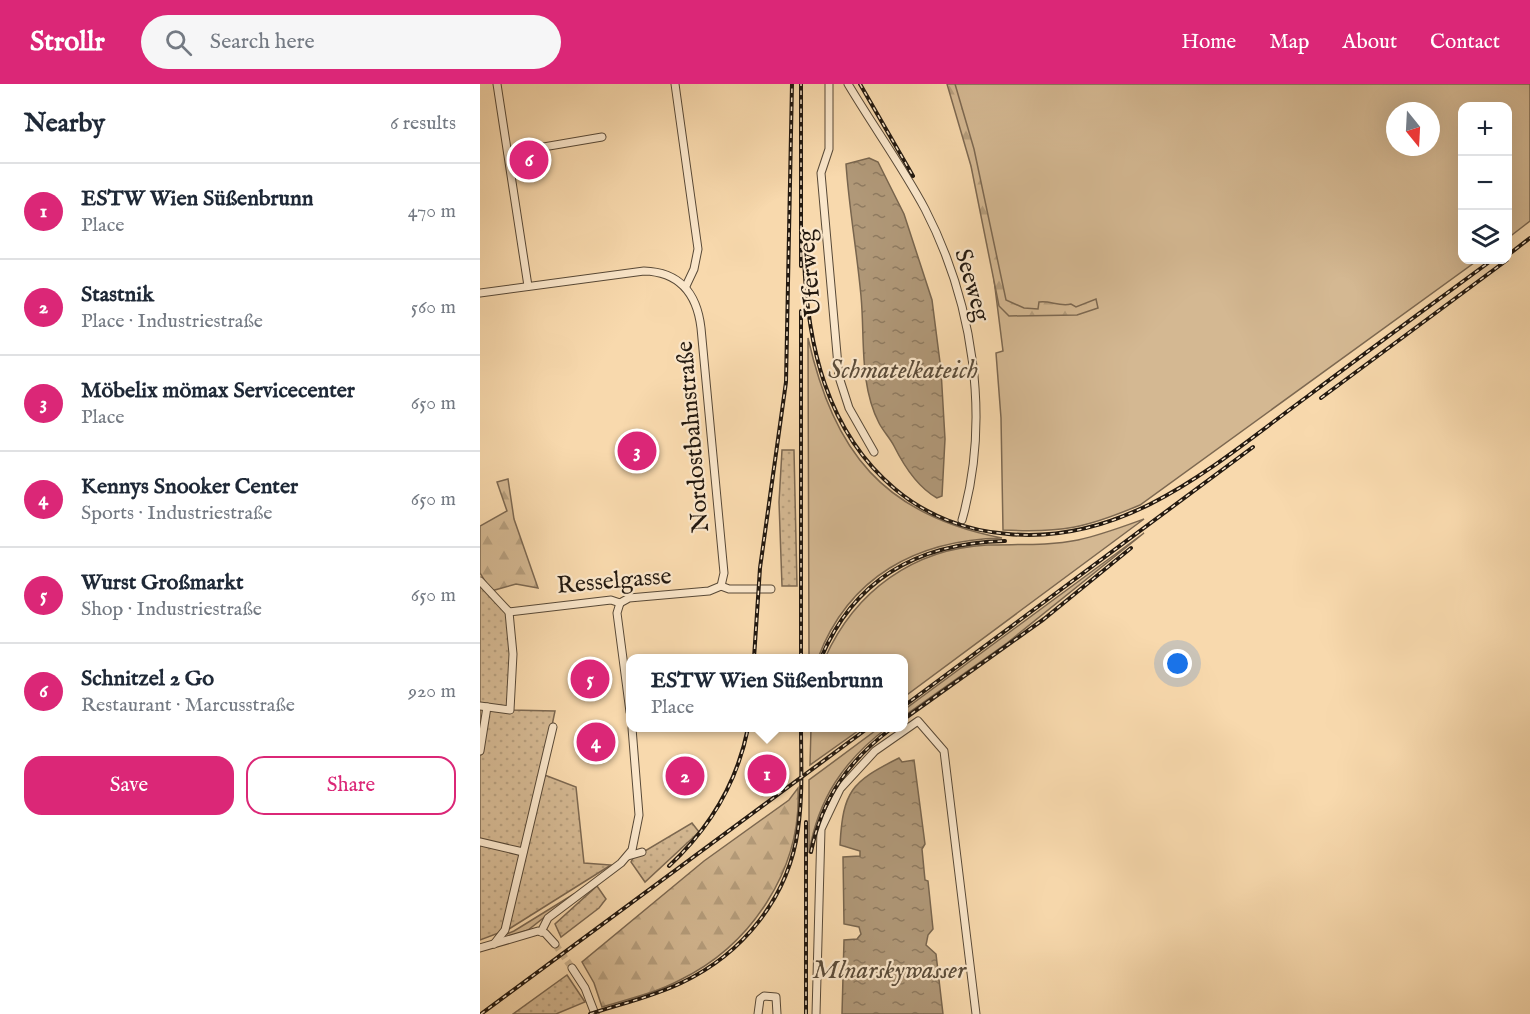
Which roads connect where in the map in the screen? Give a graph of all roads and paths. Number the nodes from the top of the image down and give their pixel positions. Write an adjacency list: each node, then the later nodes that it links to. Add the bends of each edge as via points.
1 (497, 84): 6 (street)
2 (675, 84): 7 (street, via 698,249 694,269)
3 (829, 84): 10 (street, Uferweg, via 829,149 821,173 837,359 845,399)
4 (848, 84): 11 (street, Seeweg, via 926,212 957,290 975,396 972,469)
5 (602, 137): 6 (street)
6 (508, 153): 8 (street)
7 (683, 284): 8 (street, via 659,272 644,271); 13 (street, Nordostbahnstraße, via 696,302 701,328 724,573)
8 (528, 286): 9 (street)
9 (480, 293)
10 (874, 452)
11 (962, 520)
12 (480, 581): 16 (street)
13 (721, 586): 14 (street, Resselgasse); 15 (street, Resselgasse, via 709,591 629,598)
14 (771, 589)
15 (620, 603): 16 (street, Resselgasse, via 611,600); 17 (street, via 617,613)
16 (509, 612): 18 (street, via 513,654 510,711)
17 (626, 682)
18 (483, 706): 23 (street)
19 (553, 727): 25 (street)
20 (908, 728): 37 (street, via 921,722 944,751)
21 (632, 732): 27 (street, via 639,815)
22 (902, 732): 36 (street, via 875,751 840,789 821,829)
23 (480, 751)
24 (480, 842): 25 (street)
25 (523, 852): 29 (street, via 505,930)
26 (642, 852): 27 (street)
27 (628, 856): 28 (street, via 548,918)
28 (541, 932): 29 (street); 30 (street)
29 (494, 944): 31 (street)
30 (555, 944)
31 (480, 948)
32 (572, 968): 33 (street)
33 (595, 1014)
34 (758, 1014): 35 (street, via 760,999 768,996 776,997)
35 (777, 1014)
36 (816, 1014)
37 (976, 1014)

